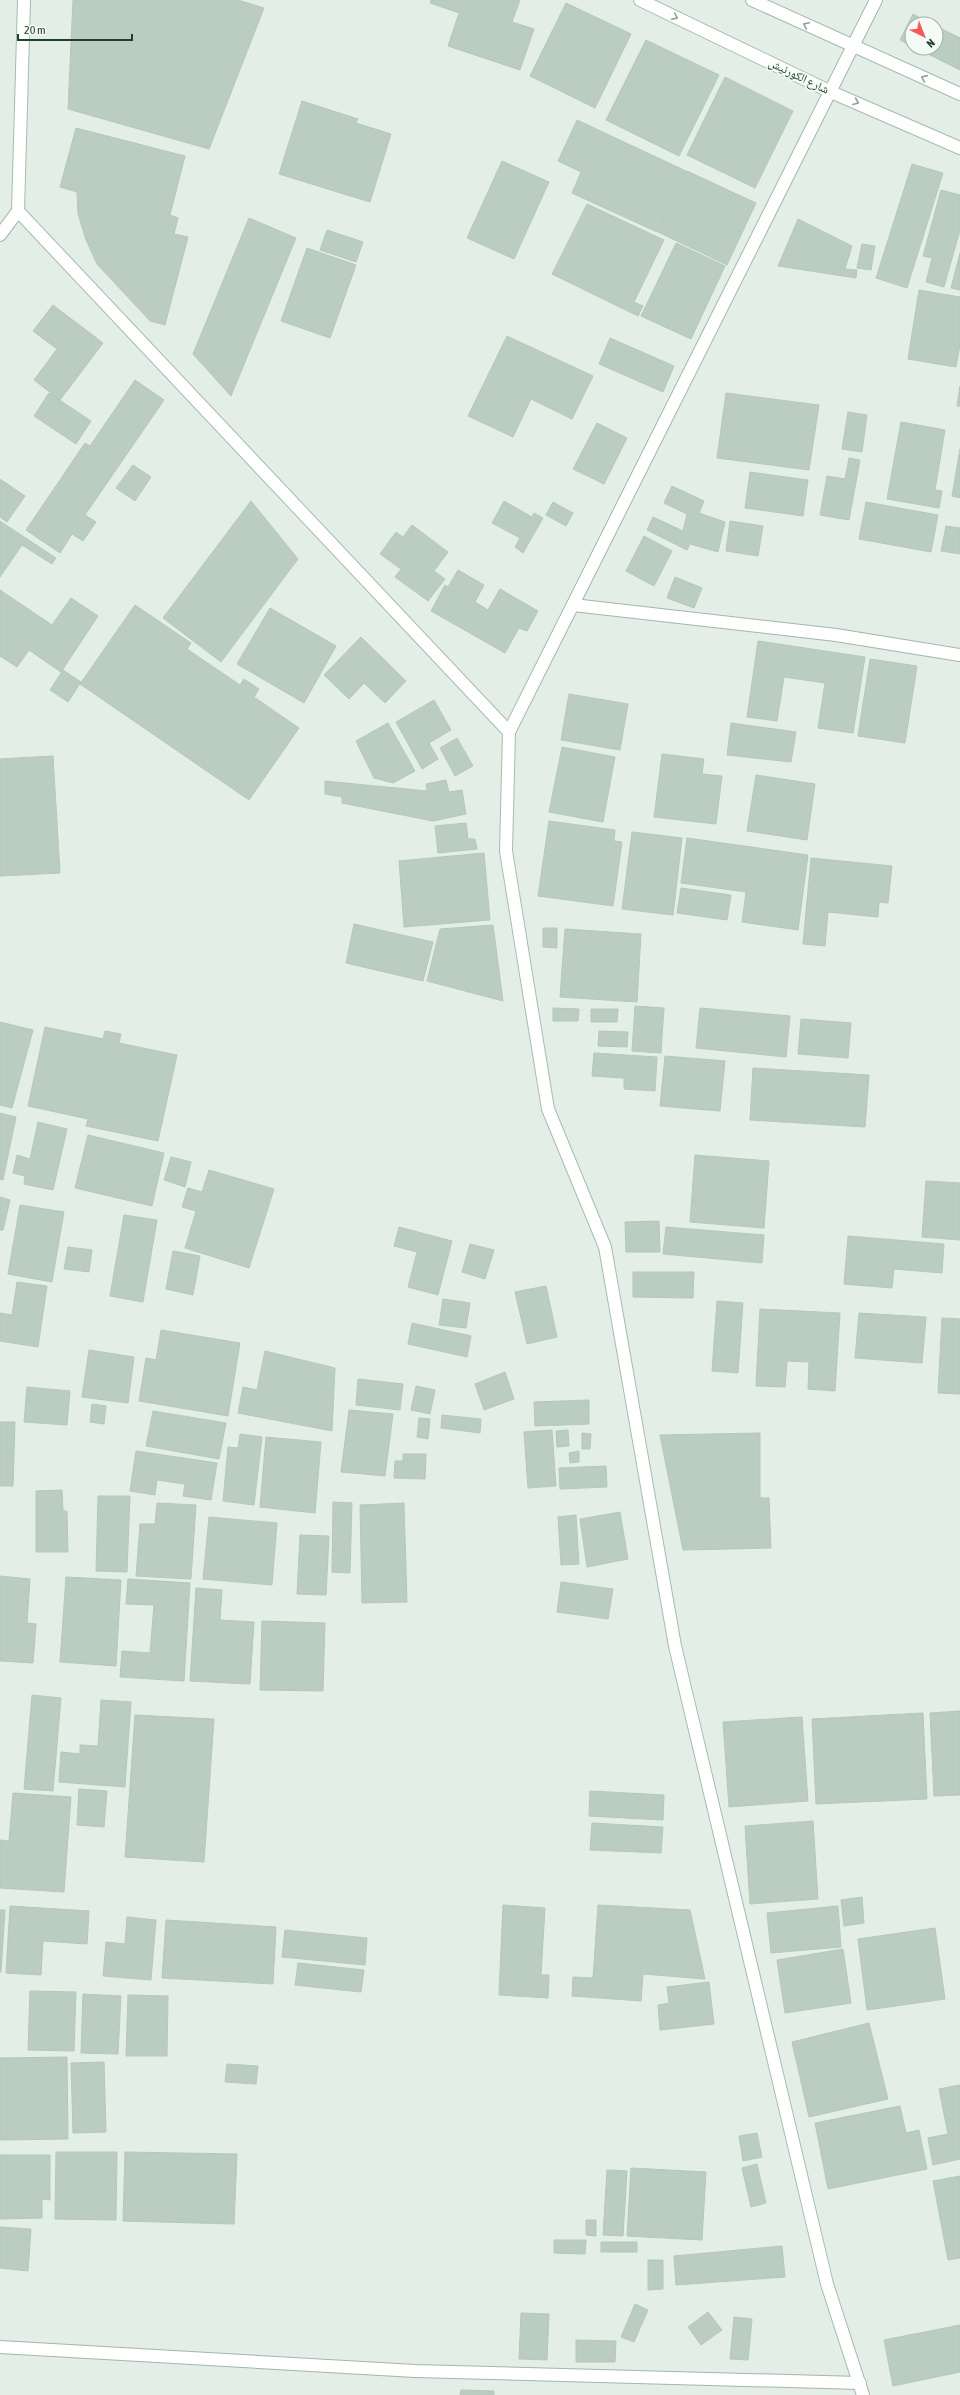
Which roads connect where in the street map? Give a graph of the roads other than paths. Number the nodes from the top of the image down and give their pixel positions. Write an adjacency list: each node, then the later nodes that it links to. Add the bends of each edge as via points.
1 (24, 0): 9 (street)
2 (640, 0): 6 (street, شارع الكورنيش, one-way to 6)
3 (752, 0): 5 (street, one-way to 3)
4 (876, 0): 5 (street)
5 (852, 46): 6 (street); 7 (street, one-way to 5)
6 (831, 92): 8 (street, شارع الكورنيش, one-way to 8); 11 (street)
7 (960, 94)
8 (960, 148)
9 (18, 211): 10 (street); 13 (street)
10 (0, 235)
11 (573, 605): 12 (street, via 836,635); 13 (street)
12 (960, 654)
13 (510, 732): 15 (street, via 506,851 548,1109 605,1247 675,1646 827,2284)
14 (0, 2346): 15 (street, via 415,2371)
15 (860, 2383): 16 (street)
16 (863, 2395)

